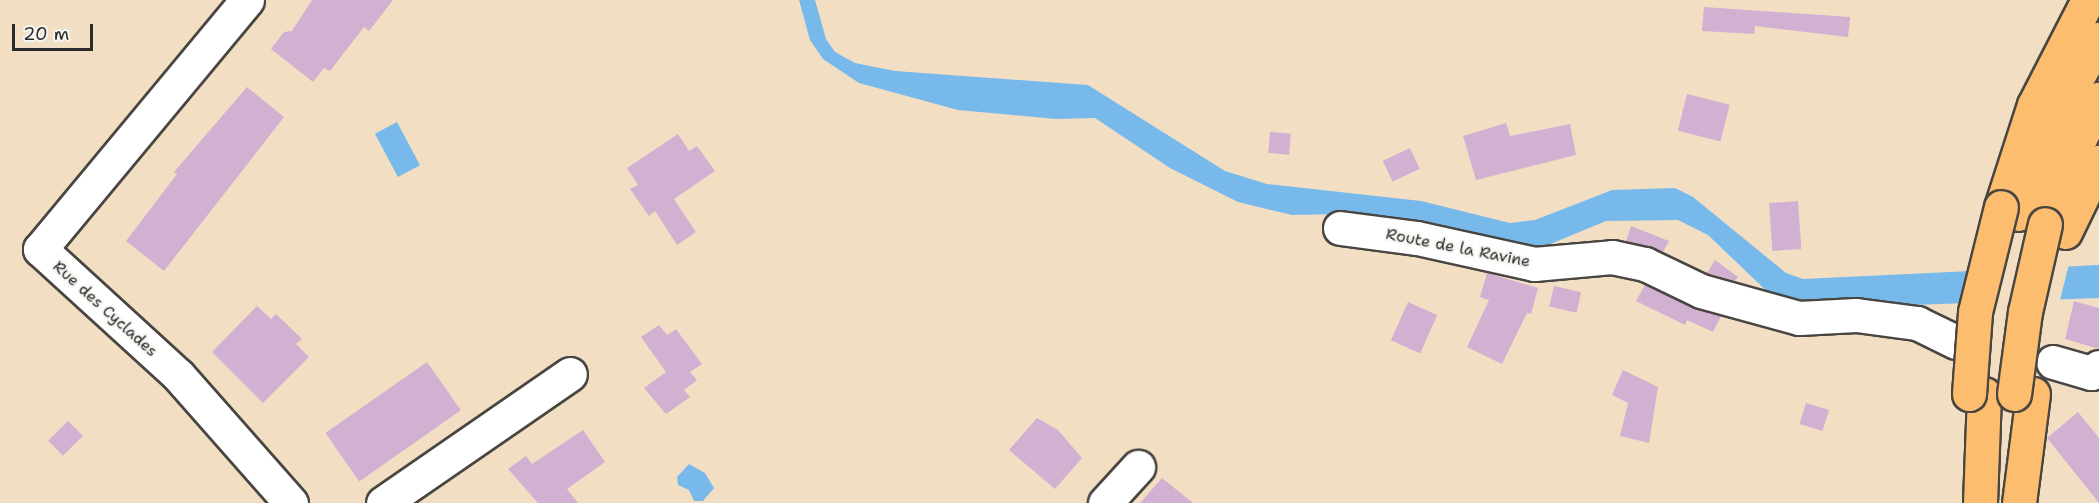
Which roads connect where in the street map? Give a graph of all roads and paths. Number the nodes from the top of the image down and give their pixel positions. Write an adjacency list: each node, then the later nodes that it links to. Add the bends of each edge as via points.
1 (247, 0): 14 (street, Rue des Cyclades, via 40,249 178,375)
2 (2088, 0): 6 (highway, via 2034,105)
3 (2099, 39): 6 (highway, via 2058,112)
4 (2099, 99): 6 (highway, via 2057,186)
5 (2099, 162): 6 (highway)
6 (2032, 219): 12 (highway, via 1993,317); 12 (highway, via 2047,296)
7 (1340, 228): 8 (street, Route de la Ravine, via 1417,238 1534,264 1612,257 1645,264 1701,291 1799,318 1856,315 1917,323)
8 (1956, 342)
9 (2053, 362): 11 (street)
10 (570, 374): 15 (street)
11 (2096, 375)
12 (2000, 394): 17 (highway); 18 (highway); 19 (highway)
13 (1138, 467): 16 (street)
14 (291, 503)
15 (383, 503)
16 (1105, 503)
17 (1976, 503)
18 (1980, 503)
19 (2017, 503)

